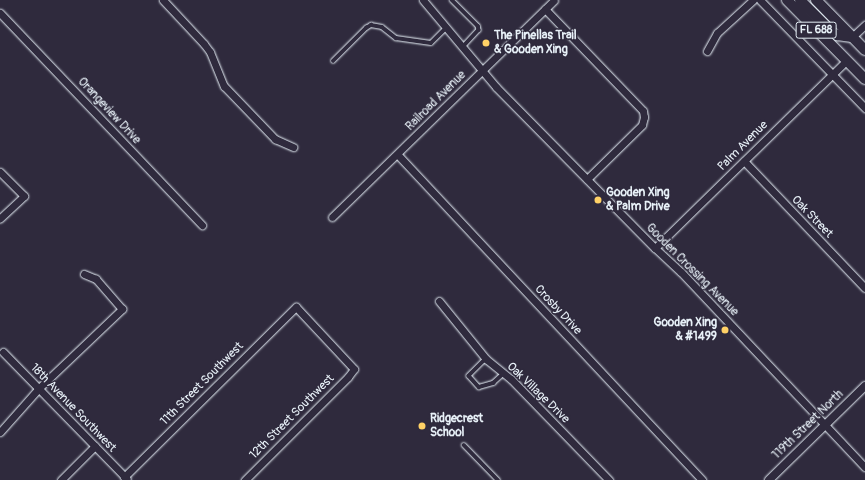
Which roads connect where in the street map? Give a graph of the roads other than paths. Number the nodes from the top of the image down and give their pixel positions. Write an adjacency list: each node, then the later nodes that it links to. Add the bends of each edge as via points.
1 (163, 0): 24 (street, via 210,52 224,86 275,138)
2 (423, 0): 13 (street, Gooden Crossing Avenue)
3 (452, 0): 15 (lane, via 479,30)
4 (554, 0): 10 (street, Railroad Avenue)
5 (754, 0): 17 (street, via 718,33)
6 (760, 0): 21 (street)
7 (787, 0): 18 (main road, FL 688)
8 (800, 0): 14 (main road, via 833,33)
9 (816, 0): 14 (main road, FL 688)
10 (545, 9): 20 (street, Railroad Avenue); 28 (street, via 643,111 642,125)
11 (0, 13): 31 (street, Orangeview Drive)
12 (865, 25): 14 (street)
13 (447, 28): 15 (street, Gooden Crossing Avenue); 19 (lane, via 431,43 396,38 382,26 371,25)
14 (852, 37): 16 (main road, FL 688)
15 (463, 47): 20 (street, Gooden Crossing Avenue)
16 (865, 50)
17 (707, 51)
18 (846, 60): 21 (street, Palm Avenue); 22 (main road, FL 688)
19 (333, 61)
20 (482, 70): 25 (street, Railroad Avenue); 28 (street, Gooden Crossing Avenue)
21 (832, 74): 23 (street); 26 (street, Palm Avenue)
22 (865, 79)
23 (865, 108)
24 (293, 147)
25 (398, 155): 29 (street, Railroad Avenue); 52 (street, Crosby Drive)
26 (744, 160): 32 (street, Palm Avenue); 34 (street, Oak Street)
27 (0, 172): 30 (street, via 24,196)
28 (587, 179): 32 (street, Gooden Crossing Avenue)
29 (332, 217)
30 (0, 218)
31 (202, 225)
32 (655, 248): 42 (street, Gooden Crossing Avenue, via 681,272)
33 (84, 274): 41 (street, via 96,279 116,299 122,309)
34 (865, 288)
35 (439, 301): 37 (street, Oak Village Drive)
36 (3, 352): 41 (street, 18th Avenue Southwest)
37 (486, 359): 39 (street, Oak Village Drive); 39 (lane, via 468,376 479,387 493,384)
38 (354, 369): 47 (street, 11th Street Southwest, via 296,307); 49 (street, 12th Street Southwest)
39 (504, 373): 51 (street, Oak Village Drive)
40 (865, 386): 42 (street, 119th Street North)
41 (39, 388): 43 (street); 45 (street, 18th Avenue Southwest)
42 (825, 425): 46 (street, Gooden Crossing Avenue); 53 (street, 119th Street North)
43 (0, 432)
44 (464, 445): 50 (lane)
45 (95, 446): 47 (street, 18th Avenue Southwest); 48 (street)
46 (865, 467)
47 (126, 478)
48 (61, 480)
49 (245, 480)
50 (498, 480)
51 (609, 480)
52 (702, 480)
53 (768, 480)

